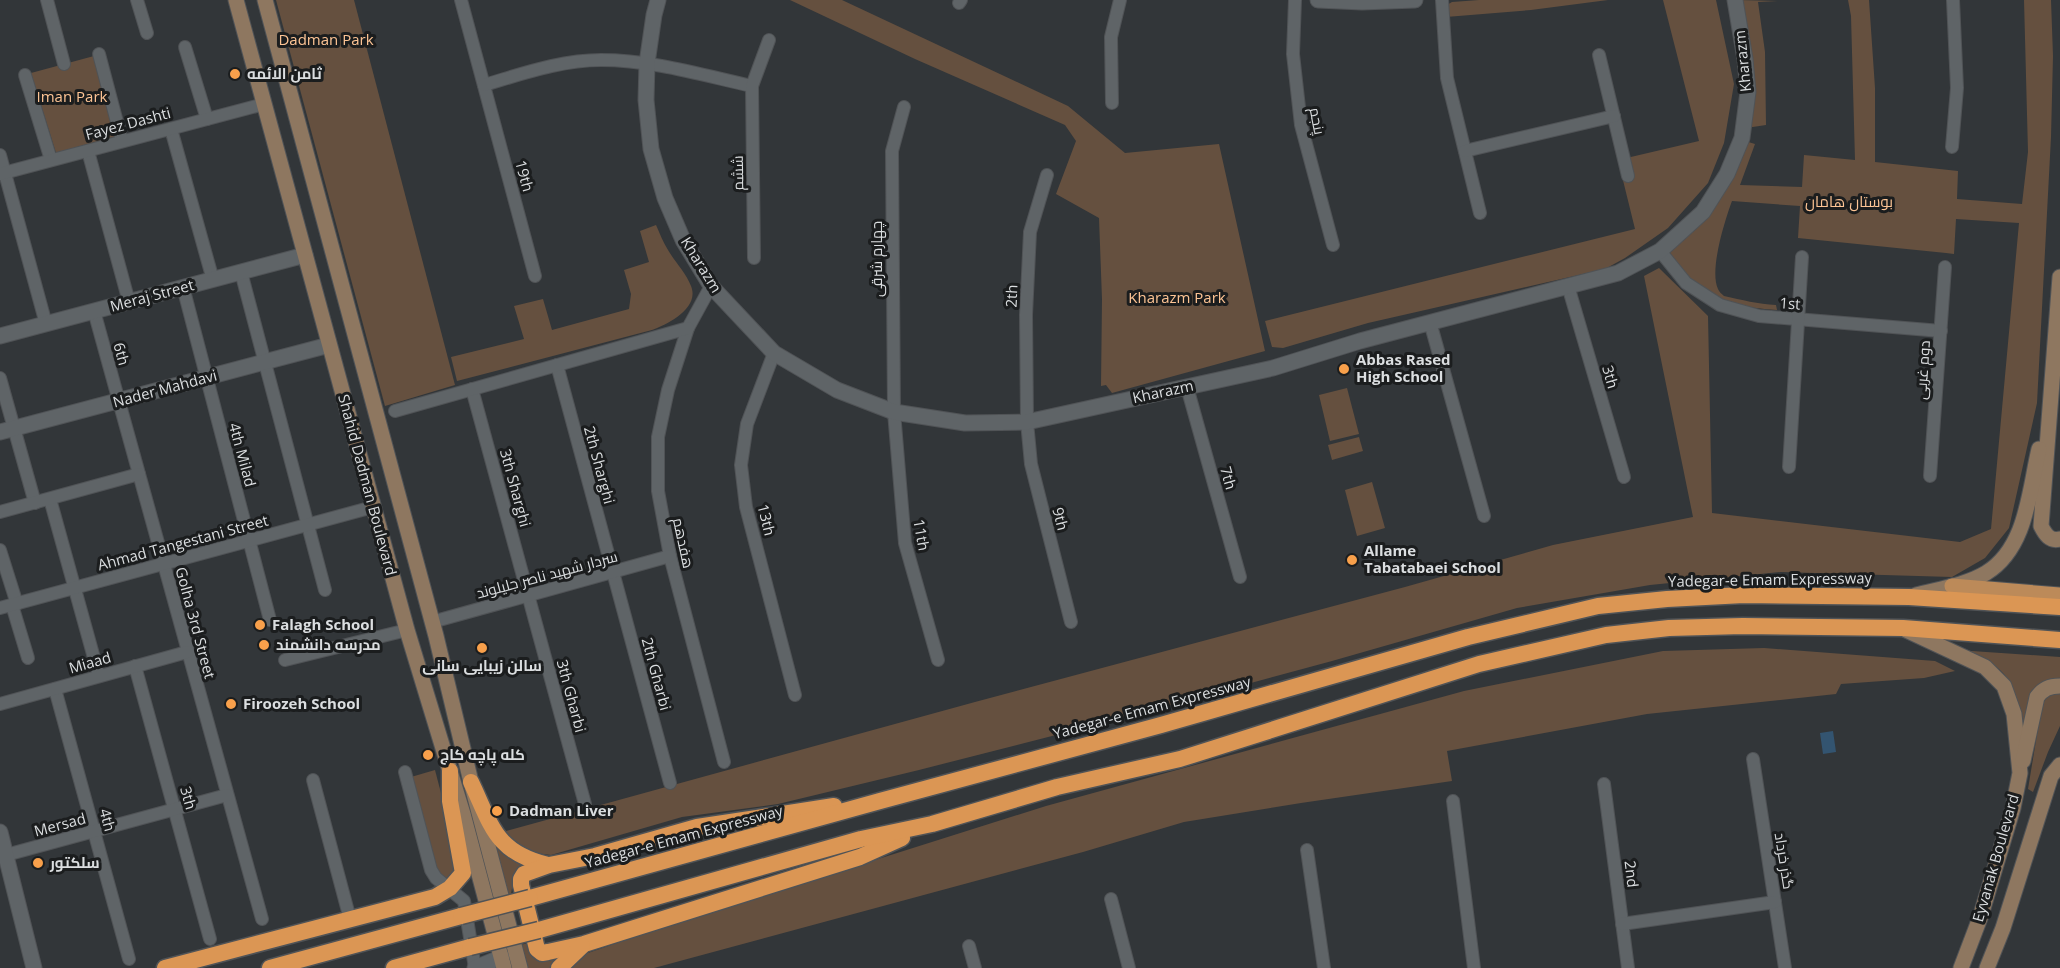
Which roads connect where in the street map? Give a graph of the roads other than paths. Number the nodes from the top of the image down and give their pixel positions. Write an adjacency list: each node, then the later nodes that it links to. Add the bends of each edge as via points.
1 (46, 0): 20 (street)
2 (137, 0): 14 (street)
3 (236, 0): 25 (main road, Shahid Dadman Boulevard)
4 (265, 0): 101 (main road, Shahid Dadman Boulevard)
5 (461, 0): 22 (street, 19th)
6 (658, 0): 19 (street, Kharazm)
7 (1120, 0): 24 (street, via 1112,37)
8 (1294, 0): 40 (street, پنجم, via 1293,54 1301,125)
9 (1318, 0): 10 (street)
10 (1415, 0)
11 (1442, 0): 33 (street, via 1447,78)
12 (1735, 0): 41 (street, Kharazm, via 1748,92 1742,138 1727,174 1702,212)
13 (1953, 0): 31 (street, via 1957,88)
14 (147, 33)
15 (769, 40): 23 (street, ششم)
16 (185, 47): 28 (street)
17 (99, 54): 30 (street)
18 (1599, 55): 27 (street)
19 (647, 63): 22 (street, via 600,60 552,65); 23 (street); 50 (street, Kharazm, via 651,149 665,198 683,240)
20 (64, 64)
21 (25, 75): 35 (street)
22 (483, 85): 47 (street, 19th)
23 (752, 86): 44 (street, ششم)
24 (1112, 103)
25 (264, 104): 28 (street, Fayez Dashti); 42 (main road, Shahid Dadman Boulevard)
26 (904, 107): 72 (street, چهارم شرقی, via 892,151)
27 (1614, 116): 33 (street); 38 (street)
28 (207, 119): 29 (street, Fayez Dashti)
29 (171, 129): 30 (street, Fayez Dashti); 49 (street)
30 (122, 141): 32 (street, Fayez Dashti)
31 (1952, 147)
32 (88, 151): 35 (street, Fayez Dashti); 53 (street)
33 (1465, 151): 39 (street)
34 (0, 154): 36 (street)
35 (51, 160): 36 (street, Fayez Dashti)
36 (2, 173): 57 (street)
37 (1047, 175): 73 (street, 2th, via 1030,232)
38 (1628, 176)
39 (1480, 213)
40 (1333, 245)
41 (1660, 251): 51 (street, Kharazm, via 1618,273); 55 (street, 1st, via 1686,283 1720,305 1759,316)
42 (305, 255): 46 (street, Meraj Street); 61 (main road, Shahid Dadman Boulevard)
43 (1802, 257): 55 (street)
44 (754, 258)
45 (1945, 267): 59 (street, دوم غربی)
46 (241, 272): 49 (street, Meraj Street); 63 (street)
47 (535, 276)
48 (2060, 277): 70 (main road)
49 (213, 279): 52 (street, Meraj Street)
50 (711, 286): 58 (street, هفدهم); 62 (street, Kharazm)
51 (1568, 286): 56 (street, Kharazm); 78 (street, 3th)
52 (183, 287): 53 (street, Meraj Street); 66 (street, 4th Milad)
53 (129, 302): 54 (street, Meraj Street)
54 (93, 311): 57 (street, Meraj Street); 69 (street, 6th)
55 (1798, 319): 59 (street, 1st); 75 (street)
56 (1430, 322): 67 (street, Kharazm, via 1273,368); 83 (street)
57 (46, 324): 60 (street, Meraj Street)
58 (688, 328): 64 (street); 88 (street, هفدهم, via 658,437 658,491)
59 (1941, 330): 77 (street, دوم غربی)
60 (0, 336)
61 (329, 345): 63 (street, Nader Mahdavi); 81 (main road, Shahid Dadman Boulevard)
62 (774, 354): 72 (street, Kharazm, via 837,390); 114 (street, 13th, via 747,424 741,465 746,507)
63 (264, 362): 66 (street, Nader Mahdavi); 84 (street)
64 (557, 365): 68 (street); 90 (street, 2th Sharghi)
65 (0, 378): 74 (street)
66 (207, 378): 69 (street, Nader Mahdavi); 86 (street, 4th Milad)
67 (1187, 387): 73 (street, Kharazm); 91 (street, 7th)
68 (472, 389): 71 (street); 95 (street, 3th Sharghi)
69 (118, 401): 74 (street, Nader Mahdavi); 76 (street, 6th)
70 (2050, 405): 85 (main road, via 2041,526 2048,536); 92 (main road, via 2022,525 2013,545 1985,574)
71 (395, 411)
72 (894, 412): 73 (street, Kharazm, via 965,423); 109 (street, 11th, via 905,543)
73 (1027, 422): 102 (street, 9th, via 1031,464)
74 (7, 430): 80 (street)
75 (1789, 467)
76 (139, 474): 79 (street); 89 (street, Golha 3rd Street)
77 (1930, 476)
78 (1624, 477)
79 (50, 498): 80 (street); 93 (street)
80 (35, 503): 82 (street)
81 (373, 507): 84 (street, Ahmad Tangestani Street); 104 (main road, Shahid Dadman Boulevard)
82 (0, 512)
83 (1484, 516)
84 (307, 525): 86 (street, Ahmad Tangestani Street); 94 (street)
85 (2060, 539)
86 (249, 540): 89 (street, Ahmad Tangestani Street); 100 (street, 4th Milad)
87 (0, 550): 98 (street)
88 (670, 556): 90 (street, سردار شهید ناصر جلیلوند); 118 (street, هفدهم)
89 (163, 564): 93 (street, Ahmad Tangestani Street); 106 (street, Golha 3rd Street)
90 (613, 572): 95 (street, سردار شهید ناصر جلیلوند); 125 (street, 2th Gharbi)
91 (1240, 577)
92 (1952, 586): 96 (main road); 97 (main road)
93 (75, 588): 98 (street, Ahmad Tangestani Street); 111 (street)
94 (325, 590)
95 (529, 595): 101 (street, سردار شهید ناصر جلیلوند); 130 (street, 3th Gharbi)
96 (2060, 595)
97 (1909, 597): 99 (highway, Yadegar-e Emam Expressway); 128 (highway, Yadegar-e Emam Expressway, via 1744,595 1598,606 1468,637)
98 (9, 605): 107 (street)
99 (2060, 607)
100 (270, 620)
101 (432, 622): 124 (main road, Shahid Dadman Boulevard)
102 (1071, 622)
103 (1903, 628): 105 (highway); 122 (main road, Eyvanak Boulevard, via 1975,661 2004,686 2014,714); 132 (highway, via 1669,628 1606,635 1479,664 1180,759 1057,787)
104 (407, 630): 108 (street); 120 (main road, Shahid Dadman Boulevard)
105 (2060, 640)
106 (188, 652): 110 (street, Miaad); 127 (street, Golha 3rd Street)
107 (28, 658)
108 (285, 660)
109 (939, 660)
110 (135, 666): 111 (street, Miaad); 131 (street, 3th)
111 (99, 676): 113 (street, Miaad)
112 (2060, 686): 122 (main road, via 2048,688 2037,697)
113 (55, 689): 115 (street, Miaad); 133 (street, 4th)
114 (795, 695)
115 (0, 704)
116 (2060, 752): 119 (main road, Eyvanak Boulevard)
117 (1753, 759): 141 (street, گذر خرداد)
118 (724, 762)
119 (2056, 770): 164 (main road, Eyvanak Boulevard)
120 (450, 771): 139 (highway, via 450,801 463,873); 149 (main road, Shahid Dadman Boulevard)
121 (405, 772): 139 (street, via 431,870)
122 (2020, 773): 163 (main road, Eyvanak Boulevard, via 1980,918)
123 (313, 780): 143 (street)
124 (471, 782): 137 (highway, via 499,840 517,855); 155 (main road, Shahid Dadman Boulevard)
125 (670, 783)
126 (1604, 784): 144 (street, 2nd)
127 (227, 795): 131 (street, Mersad); 142 (street)
128 (880, 801): 137 (highway, via 802,809 697,827); 152 (highway, Yadegar-e Emam Expressway, bridge)
129 (1453, 801): 160 (street)
130 (585, 804)
131 (175, 809): 133 (street, Mersad); 145 (street, 3th)
132 (932, 824): 146 (highway, via 860,856); 153 (highway, bridge, via 861,839)
133 (94, 831): 136 (street, Mersad); 148 (street, 4th)
134 (0, 832): 136 (street)
135 (1307, 850): 159 (street)
136 (6, 855): 138 (street)
137 (549, 865): 146 (highway, via 524,874 521,879 537,949 542,953)
138 (5, 874): 150 (street)
139 (450, 888): 143 (highway, via 435,897); 154 (street, via 464,901)
140 (1111, 899): 158 (street)
141 (1775, 902): 144 (street); 162 (street, گذر خرداد)
142 (262, 919)
143 (350, 919): 151 (highway)
144 (1622, 924): 161 (street, 2nd)
145 (210, 939)
146 (584, 944): 156 (highway)
147 (969, 946): 157 (street)
148 (129, 959)
149 (503, 963): 154 (street)
150 (34, 968)
151 (165, 968)
152 (270, 968)
153 (394, 968)
154 (475, 968)
155 (520, 968)
156 (559, 968)
157 (975, 968)
158 (1129, 968)
159 (1324, 968)
160 (1473, 968)
161 (1628, 968)
162 (1785, 968)
163 (1961, 968)
164 (1987, 968)

